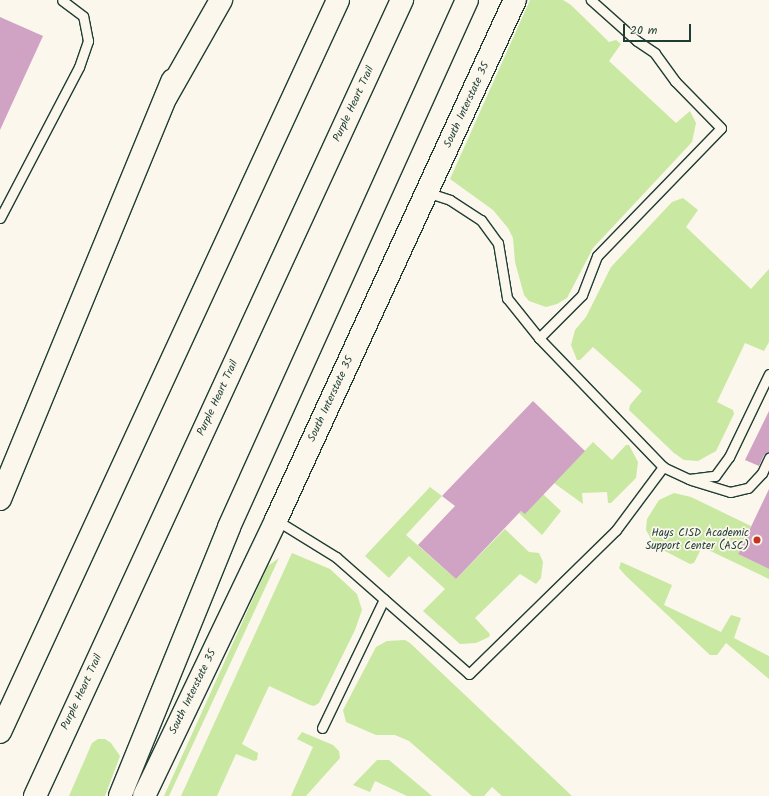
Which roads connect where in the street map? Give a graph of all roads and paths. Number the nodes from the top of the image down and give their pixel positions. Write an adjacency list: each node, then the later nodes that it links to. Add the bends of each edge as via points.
1 (62, 0): 11 (lane, via 83,16 88,41 79,67)
2 (209, 0): 9 (main road)
3 (221, 0): 9 (main road)
4 (338, 0): 21 (main road)
5 (402, 0): 22 (main road, Purple Heart Trail)
6 (467, 0): 23 (main road, via 229,527)
7 (515, 0): 10 (main road, South Interstate 35)
8 (591, 0): 12 (lane, via 638,41 655,52 675,81 721,128 597,256 582,295)
9 (166, 96): 17 (main road)
10 (426, 192): 12 (lane, via 450,200 481,220 498,243 507,298); 18 (main road, South Interstate 35)
11 (0, 218)
12 (539, 338): 15 (lane)
13 (769, 374): 16 (lane, via 729,457 715,476)
14 (769, 458): 16 (lane, via 762,473 748,488 730,492)
15 (663, 467): 16 (lane); 19 (lane, via 616,530 468,674)
16 (689, 479)
17 (0, 498)
18 (276, 520): 19 (lane, via 336,557); 24 (main road, South Interstate 35)
19 (384, 599): 20 (lane)
20 (322, 728)
21 (0, 732)
22 (34, 796)
23 (120, 796)
24 (144, 796)

